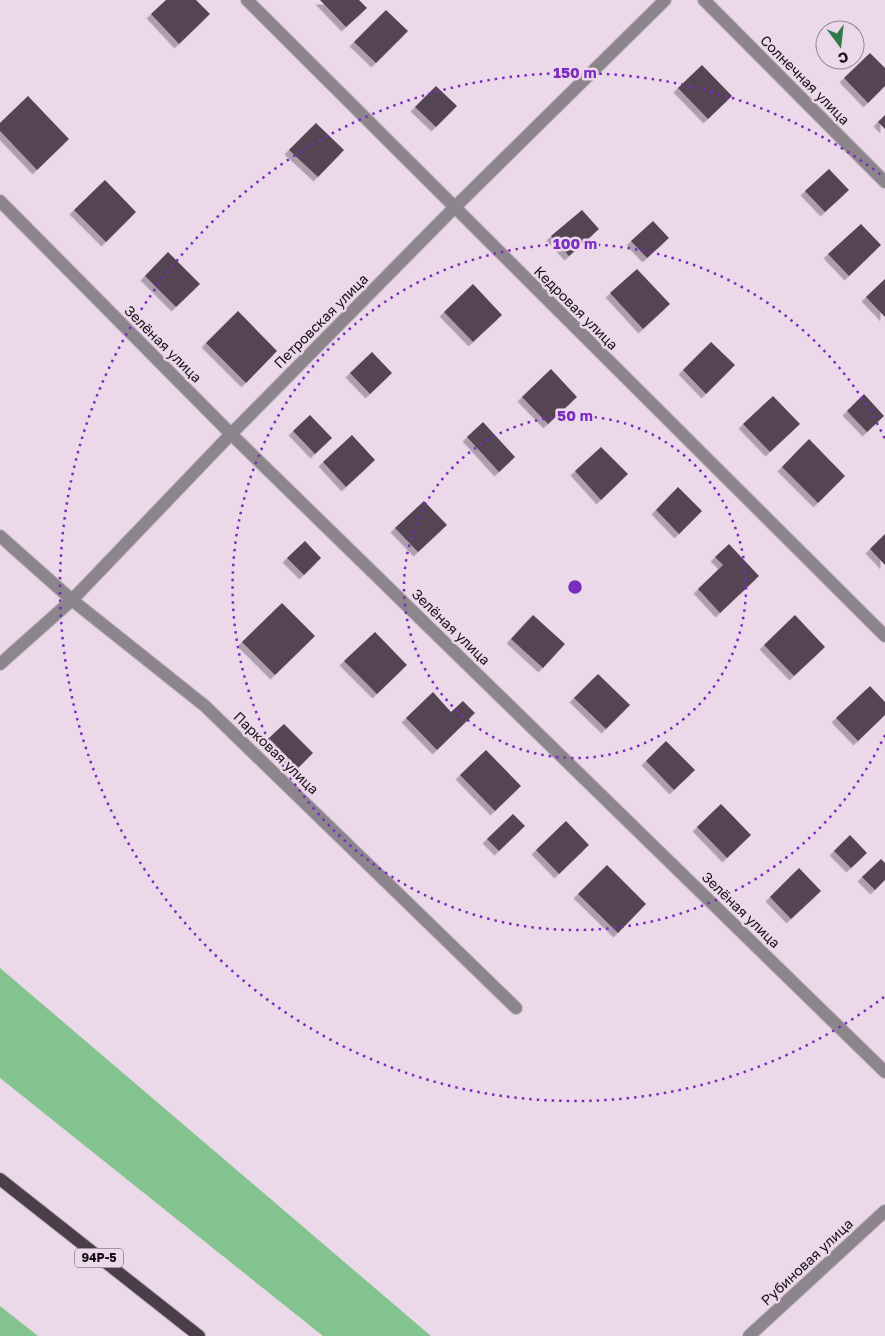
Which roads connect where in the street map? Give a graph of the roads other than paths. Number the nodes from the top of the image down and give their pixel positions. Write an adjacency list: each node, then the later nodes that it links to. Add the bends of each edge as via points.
1 (247, 0): 6 (street, Кедровая улица)
2 (665, 0): 6 (street, Петровская улица)
3 (704, 0): 4 (street, Солнечная улица)
4 (885, 182)
5 (0, 201): 7 (street, Зелёная улица)
6 (454, 208): 7 (street, Петровская улица); 10 (street, Кедровая улица)
7 (232, 434): 9 (street, Петровская улица); 13 (street, Зелёная улица)
8 (0, 536): 9 (street, Парковая улица)
9 (72, 600): 11 (street, Петровская улица); 12 (street, Парковая улица, via 205,706)
10 (885, 636)
11 (0, 664)
12 (516, 1008)
13 (885, 1072)
14 (0, 1179): 16 (main road, 94Р-5)
15 (885, 1211): 17 (street, Рубиновая улица)
16 (199, 1336)
17 (749, 1336)

